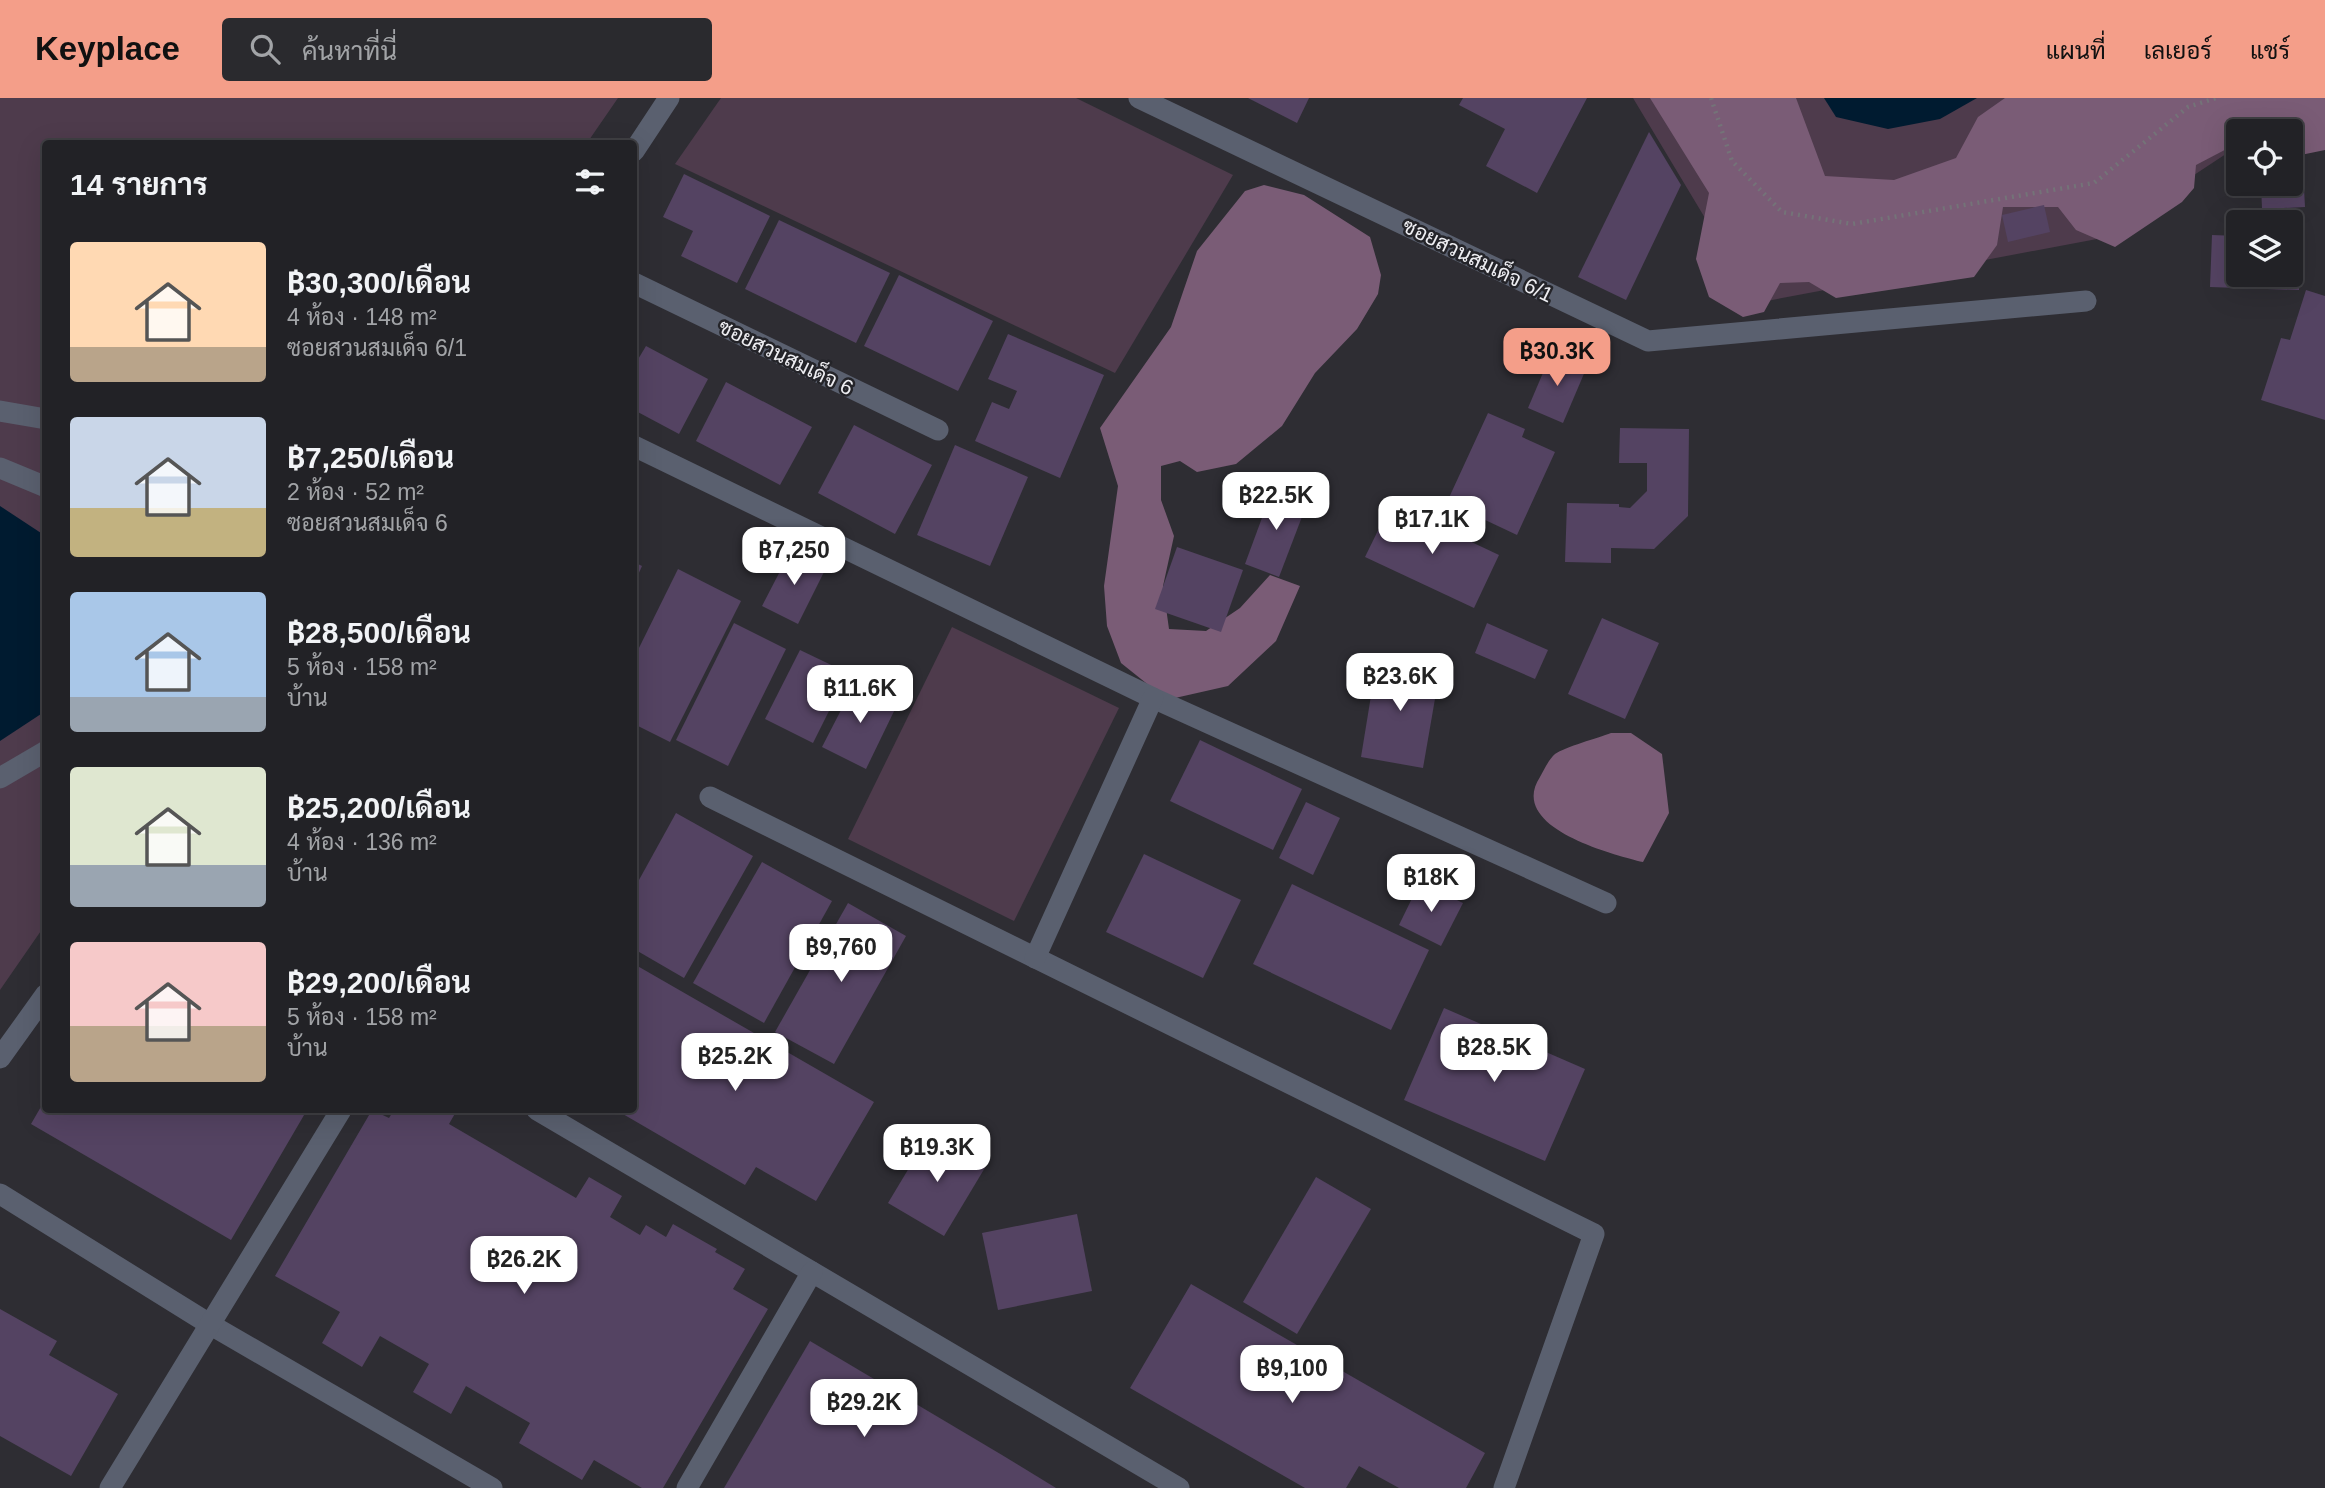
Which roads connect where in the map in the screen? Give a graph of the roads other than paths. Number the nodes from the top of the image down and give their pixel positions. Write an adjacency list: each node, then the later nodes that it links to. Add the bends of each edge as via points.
1 (669, 98): 3 (street)
2 (1139, 98): 5 (street, ซอยสวนสมเด็จ 6/1, via 1648,341)
3 (637, 146)
4 (637, 284): 8 (street, ซอยสวนสมเด็จ 6)
5 (2086, 301)
6 (0, 411): 7 (street)
7 (42, 418)
8 (939, 430)
9 (637, 447): 12 (street)
10 (0, 468): 11 (street)
11 (42, 485)
12 (1153, 698): 16 (street); 17 (street)
13 (42, 753): 14 (street)
14 (0, 778)
15 (710, 797): 17 (street)
16 (1606, 903)
17 (1034, 958): 29 (street, via 1594,1234)
18 (42, 1000): 19 (street)
19 (0, 1058)
20 (339, 1113): 24 (street)
21 (542, 1113): 23 (street)
22 (0, 1194): 24 (street)
23 (812, 1272): 27 (street); 28 (street)
24 (211, 1325): 25 (street); 26 (street)
25 (110, 1488)
26 (492, 1488)
27 (687, 1488)
28 (1179, 1488)
29 (1504, 1488)

